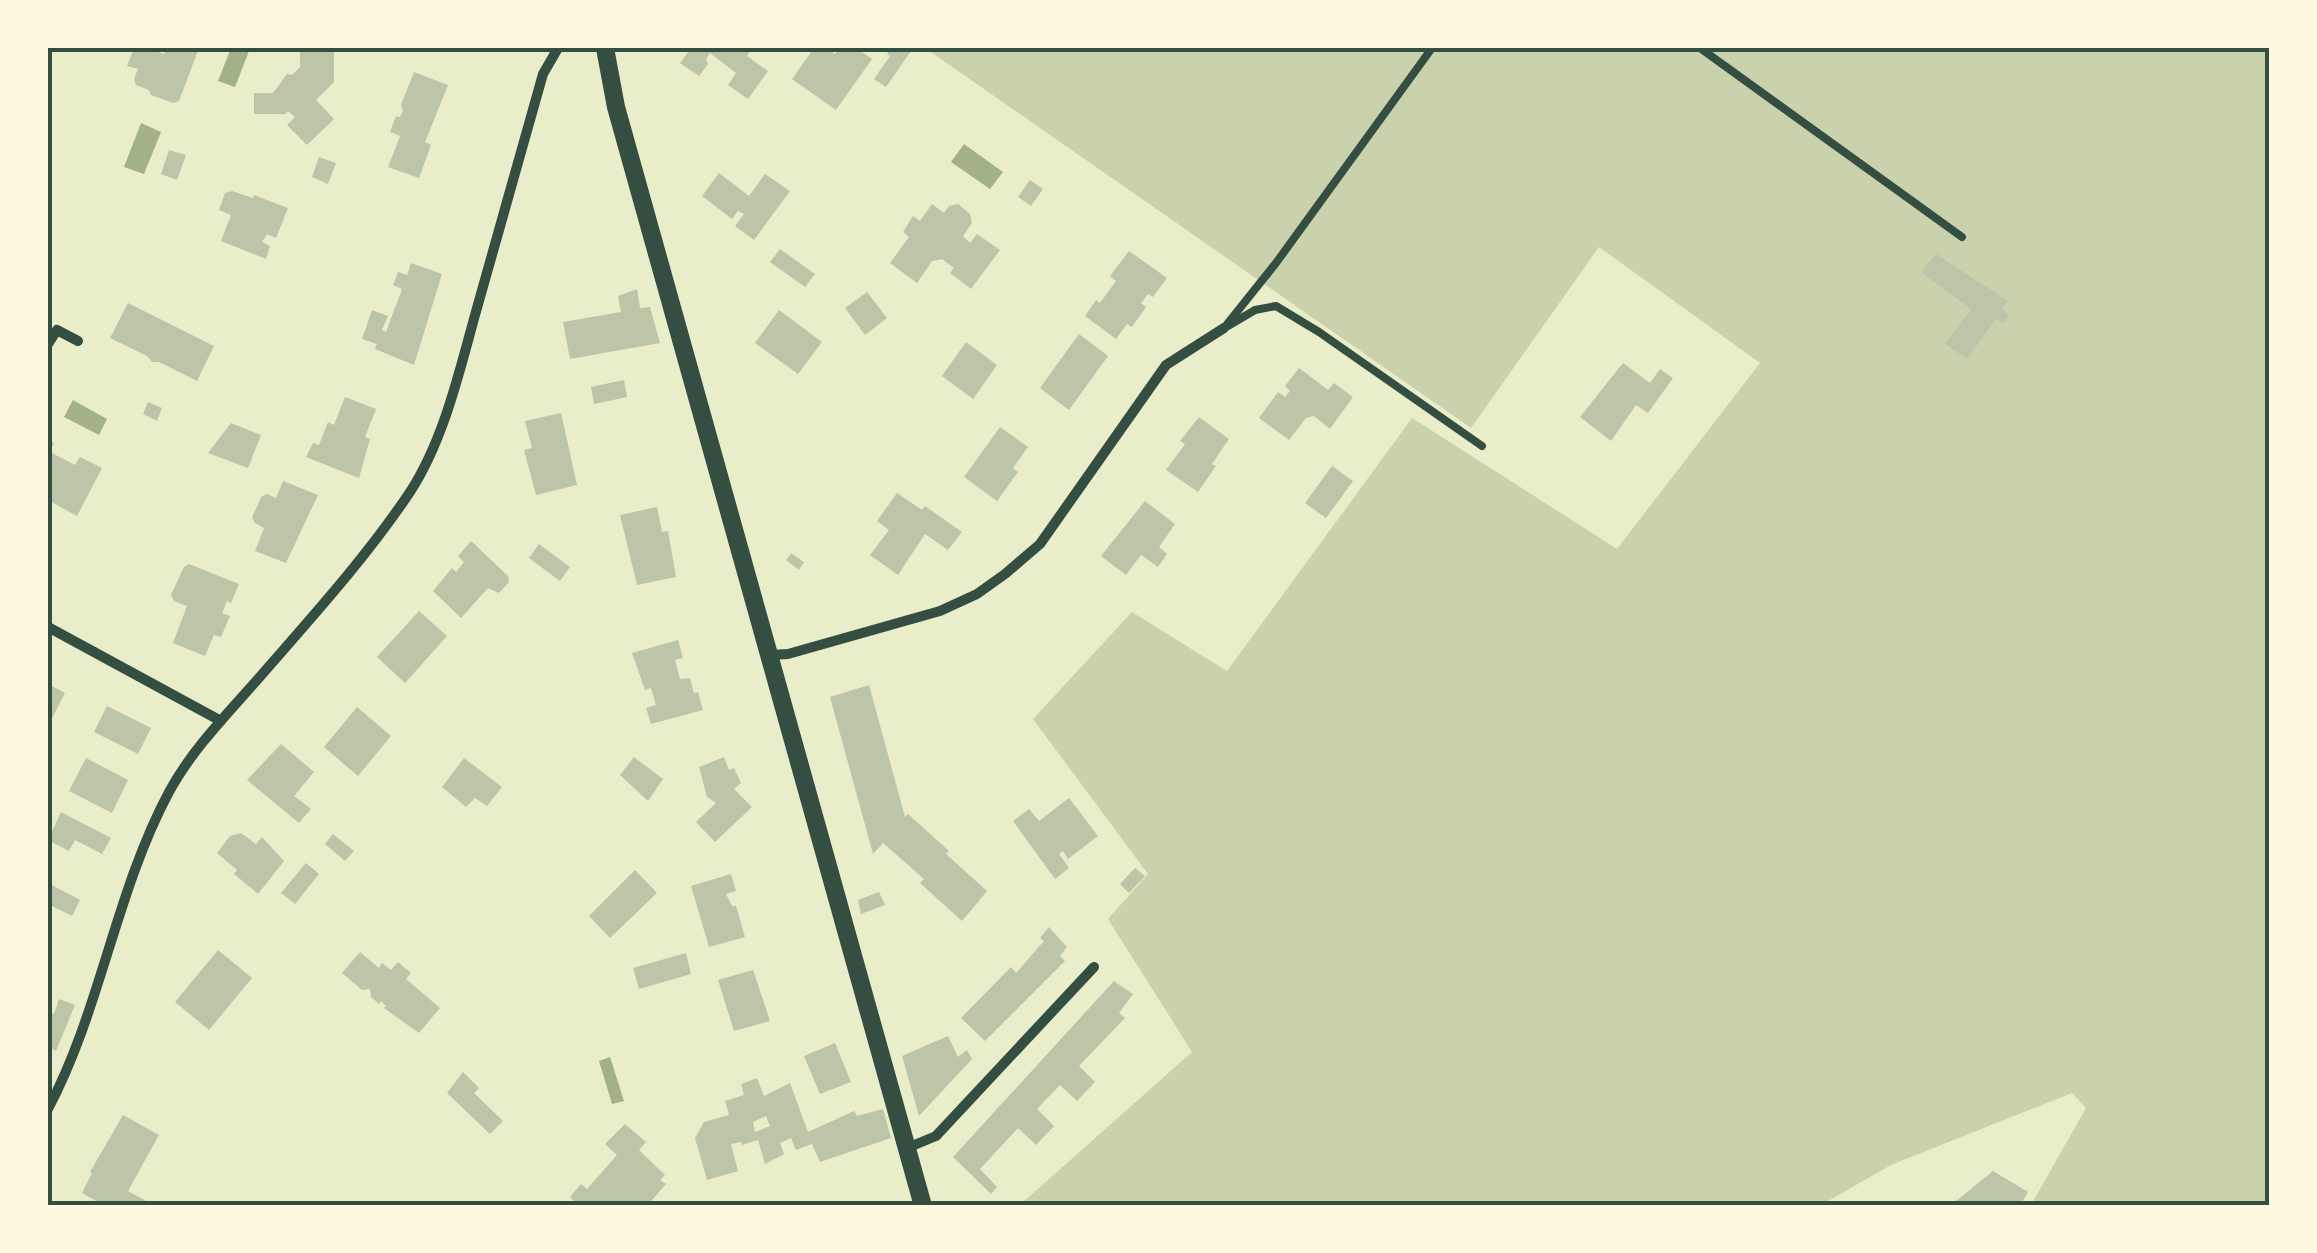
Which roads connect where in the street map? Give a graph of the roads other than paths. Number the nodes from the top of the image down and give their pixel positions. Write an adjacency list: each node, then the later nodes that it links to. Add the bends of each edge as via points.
1 (558, 48): 12 (street, via 542,74 455,383 413,487 362,560)
2 (604, 48): 11 (street)
3 (1432, 48): 6 (lane)
4 (1700, 48): 5 (lane)
5 (1962, 237)
6 (1224, 328): 9 (lane, via 1276,306); 11 (street, via 1166,364 1040,544 1006,574 940,611)
7 (78, 342): 8 (street, via 57,330)
8 (48, 344)
9 (1482, 446)
10 (48, 627): 12 (street)
11 (771, 655): 15 (street)
12 (221, 721): 14 (street, via 171,789 142,851 89,1016)
13 (1094, 967): 15 (street, via 936,1136)
14 (48, 1109)
15 (907, 1148): 16 (street)
16 (923, 1206)

